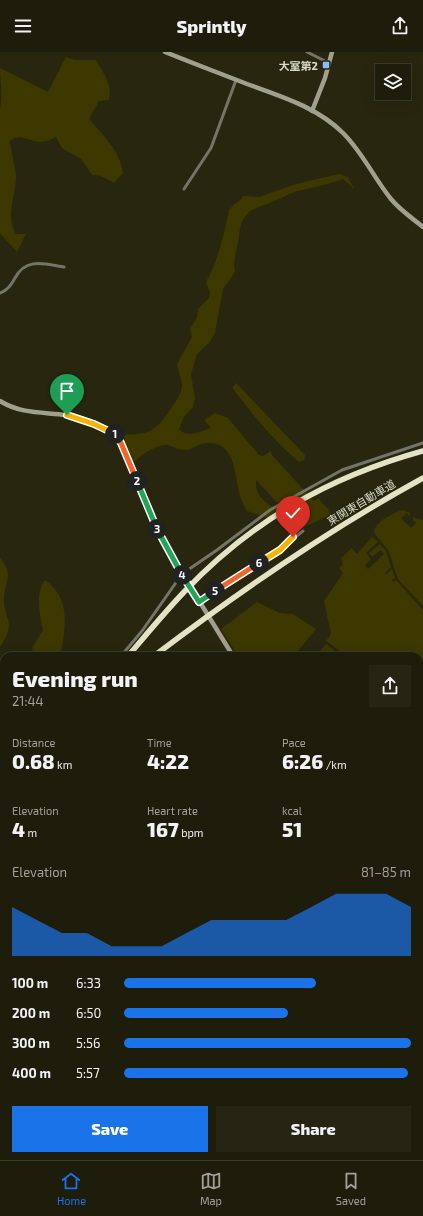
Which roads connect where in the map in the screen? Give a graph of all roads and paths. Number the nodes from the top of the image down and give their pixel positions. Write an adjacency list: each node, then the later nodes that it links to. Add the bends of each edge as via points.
1 (165, 52): 5 (street)
2 (307, 52): 4 (street)
3 (332, 52): 4 (street)
4 (329, 63): 6 (street)
5 (236, 80): 6 (street); 7 (street, via 211,148)
6 (312, 111): 8 (street, via 342,132 362,155 390,198)
7 (184, 190)
8 (423, 227)
9 (64, 266): 10 (street, via 28,264 20,269 8,288)
10 (0, 293)
11 (0, 401): 16 (street, via 26,412 77,417 117,436 159,535)
12 (423, 443): 16 (street, via 342,470 321,480 270,510)
13 (423, 451): 19 (highway, via 337,481 311,493 264,522 210,566)
14 (423, 478): 20 (highway, 東関東自動車道, via 309,545)
15 (302, 531): 17 (street, via 267,559)
16 (182, 575): 17 (street); 18 (street, via 142,631)
17 (199, 602): 21 (street)
18 (124, 652)
19 (132, 652)
20 (159, 652)
21 (231, 652)

